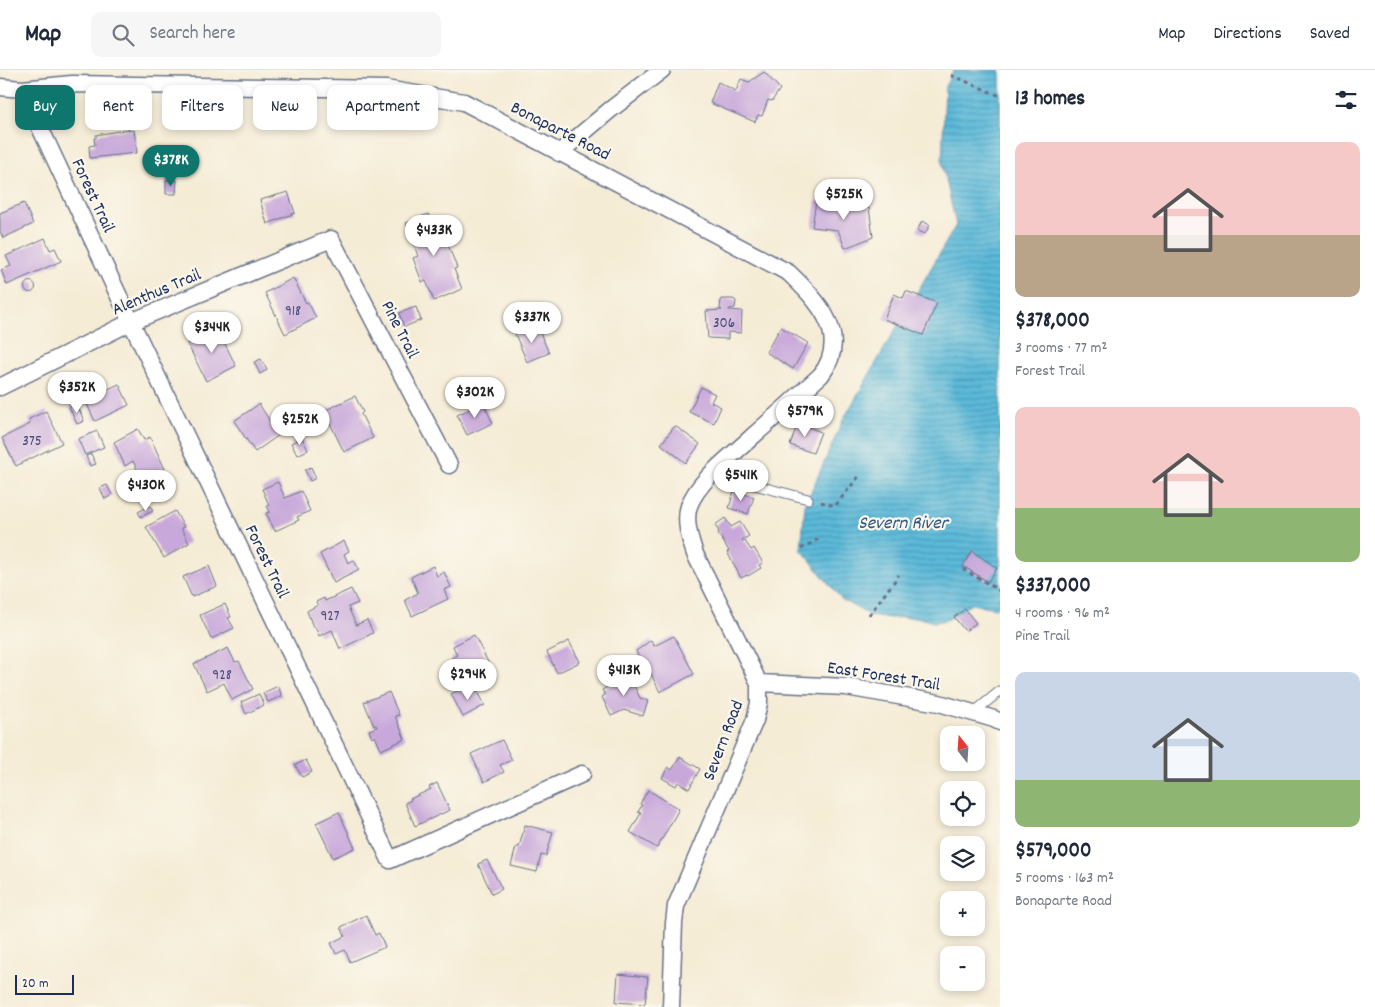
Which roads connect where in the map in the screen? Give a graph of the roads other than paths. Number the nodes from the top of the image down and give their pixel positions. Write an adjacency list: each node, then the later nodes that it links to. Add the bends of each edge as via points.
1 (662, 70): 6 (street)
2 (62, 85): 6 (street, Bonaparte Road, via 386,89 464,102)
3 (0, 87): 4 (street, Bonaparte Road)
4 (15, 88)
5 (41, 130): 8 (street, Forest Trail)
6 (559, 153): 10 (street, Bonaparte Road, via 789,273 823,311 832,337 829,364)
7 (331, 239): 8 (street, Alenthus Trail); 11 (street, Pine Trail)
8 (131, 322): 9 (street, Alenthus Trail); 18 (street, Forest Trail, via 390,860)
9 (0, 387)
10 (758, 432): 12 (street, Severn Road)
11 (448, 465)
12 (713, 474): 13 (lane); 14 (street, Severn Road, via 693,496 688,508 690,538 702,571)
13 (808, 499)
14 (759, 683): 16 (street, East Forest Trail, via 846,687 939,703); 19 (street, Severn Road, via 755,720 676,906)
15 (1000, 691): 16 (lane)
16 (973, 713): 17 (street, East Forest Trail)
17 (1000, 722)
18 (582, 774)
19 (671, 1007)

